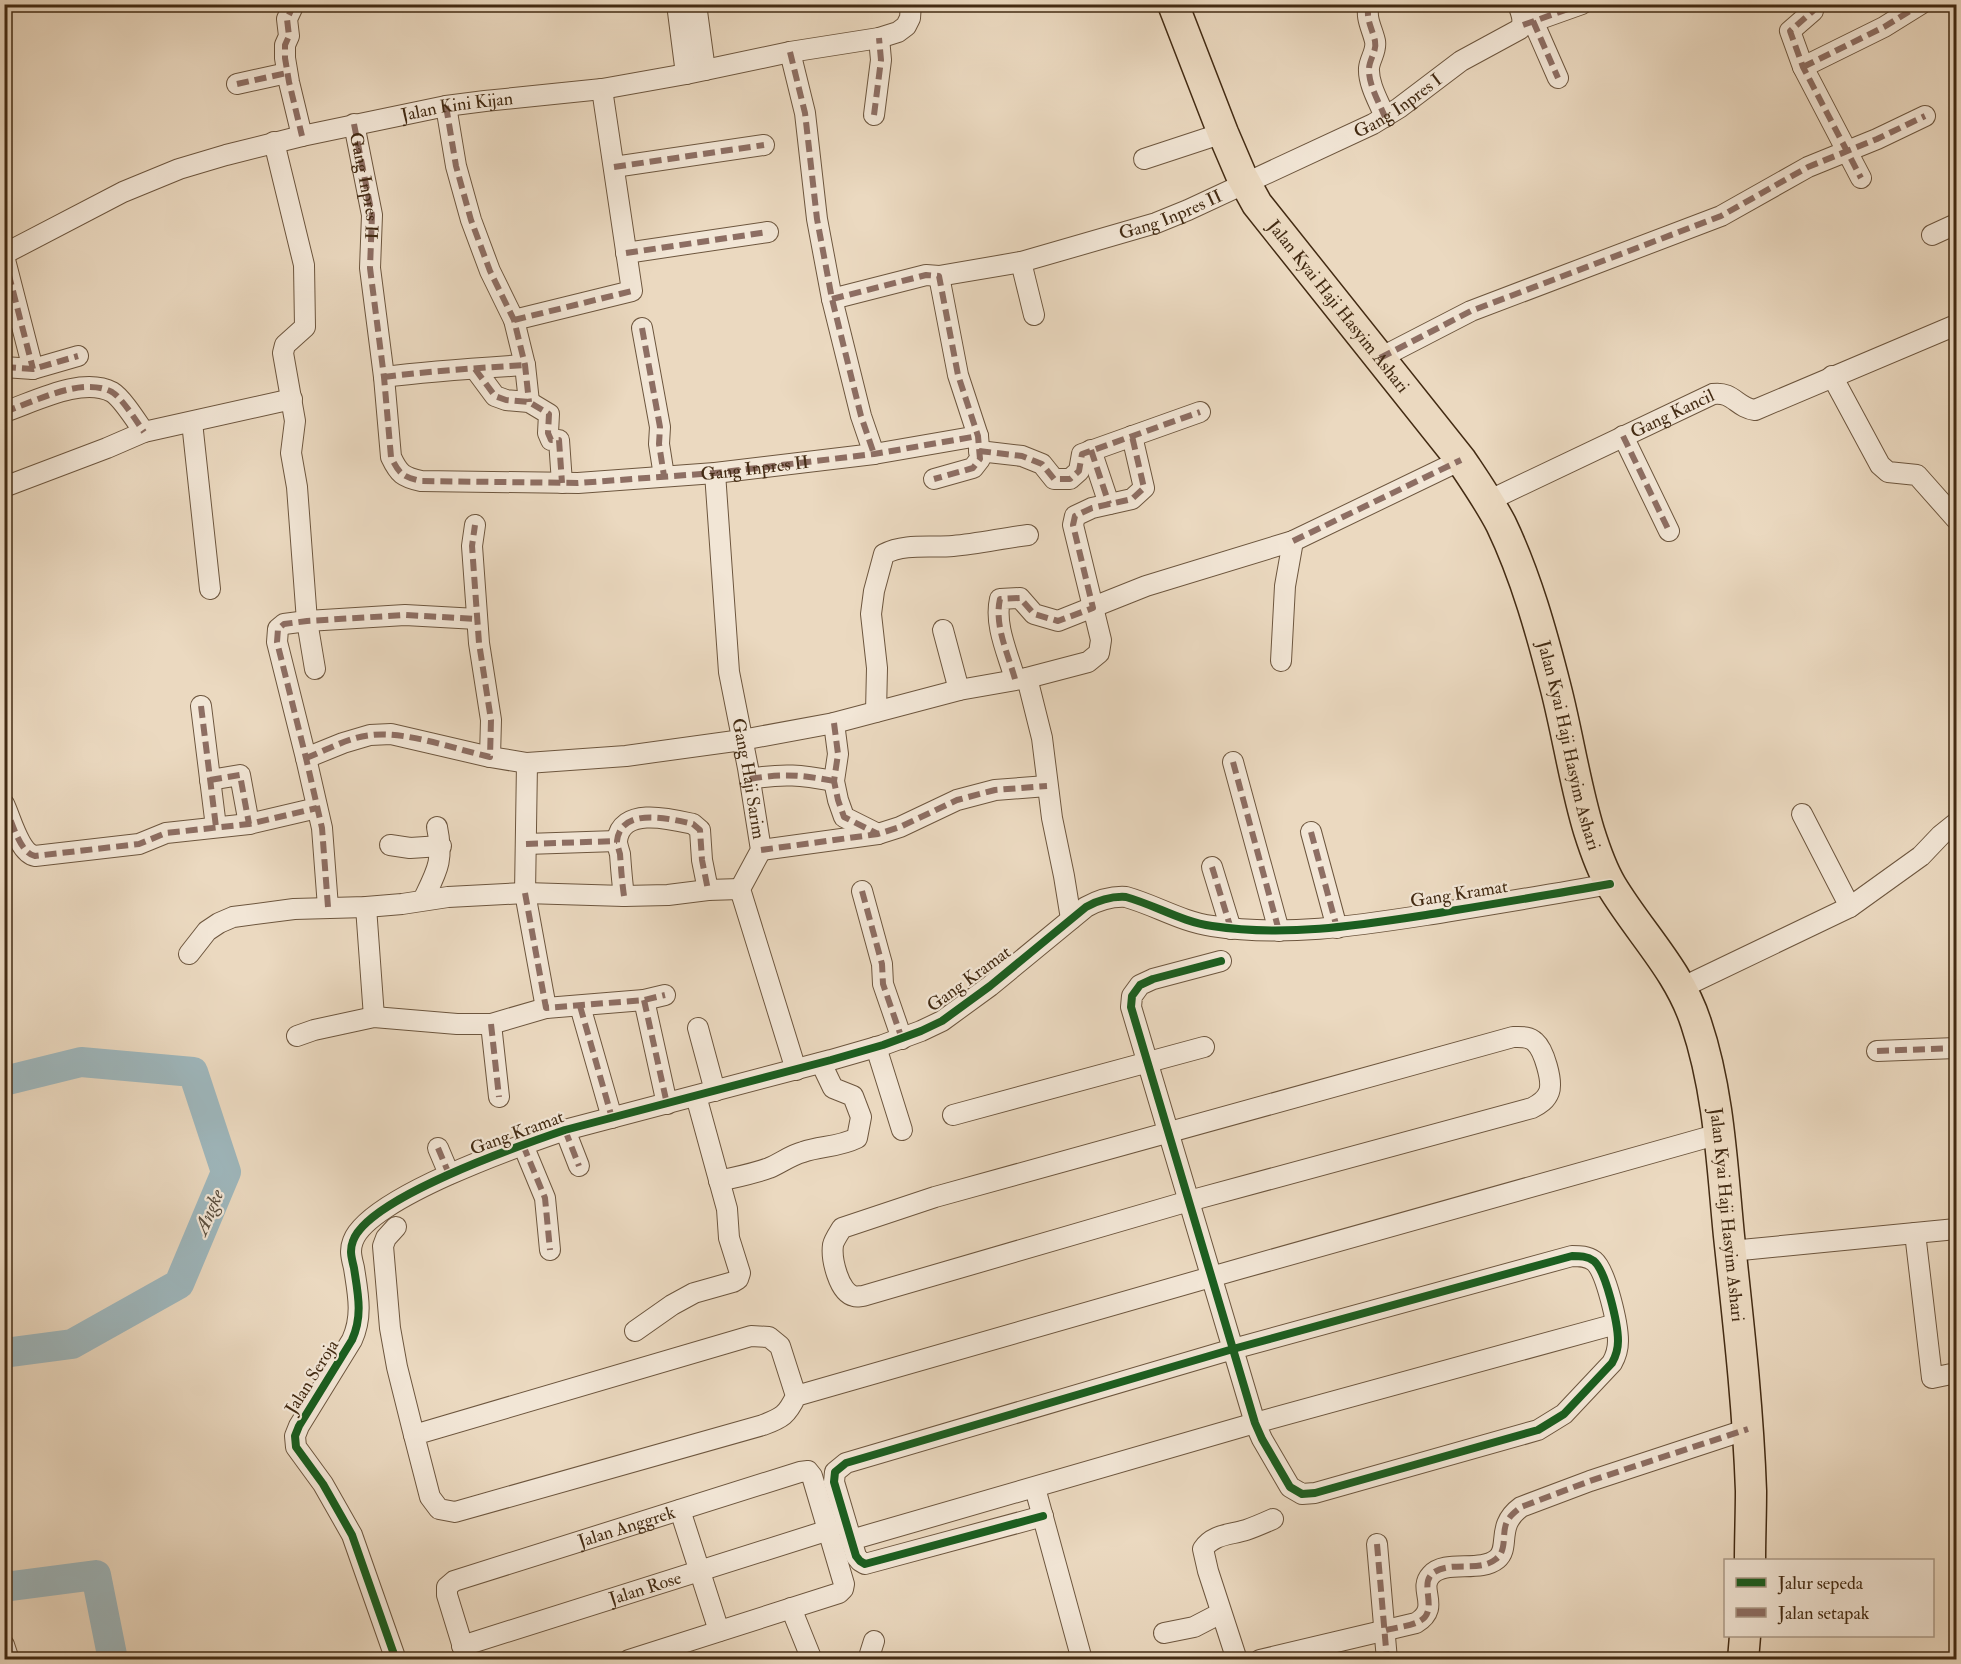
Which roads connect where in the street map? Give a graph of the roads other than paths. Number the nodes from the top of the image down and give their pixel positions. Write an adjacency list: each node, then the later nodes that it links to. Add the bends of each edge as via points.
1 (294, 4): 17 (street, via 287,19)
2 (677, 4): 13 (street)
3 (696, 4): 13 (street)
4 (911, 4): 12 (street, Jalan Kini Kijan, via 906,26)
5 (1173, 4): 26 (main road, Jalan Kyai Haji Hasyim Ashari)
6 (1370, 4): 24 (street, via 1368,19 1375,43 1369,78)
7 (1518, 4): 11 (street)
8 (1582, 4): 11 (street, Gang Inpres I)
9 (1809, 4): 15 (street, via 1813,11 1790,31)
10 (1922, 4): 15 (street)
11 (1528, 23): 18 (street); 24 (street, Gang Inpres I, via 1452,66)
12 (879, 38): 14 (street, Jalan Kini Kijan); 22 (street, via 881,60)
13 (691, 39): 16 (street)
14 (790, 52): 16 (street, Jalan Kini Kijan); 42 (street, via 805,113 817,219)
15 (1803, 67): 30 (street)
16 (695, 72): 20 (street, Jalan Kini Kijan)
17 (287, 73): 19 (street); 27 (street)
18 (1558, 78)
19 (237, 84)
20 (602, 89): 21 (street, Jalan Kini Kijan); 32 (street)
21 (446, 106): 25 (street, Jalan Kini Kijan); 44 (street, via 456,166 471,220)
22 (874, 115)
23 (1925, 116): 30 (street)
24 (1385, 117): 34 (street, Gang Inpres I)
25 (354, 124): 27 (street, Jalan Kini Kijan); 54 (street, Gang Inpres II, via 372,215 370,268)
26 (1223, 133): 31 (street); 34 (main road, Jalan Kyai Haji Hasyim Ashari)
27 (303, 136): 28 (street, Jalan Kini Kijan)
28 (274, 142): 39 (street, Jalan Kini Kijan, via 150,180); 55 (street, via 304,265 305,327 285,345 283,352)
29 (764, 145): 32 (street)
30 (1848, 151): 33 (street); 48 (street, via 1809,167 1721,216 1471,311)
31 (1143, 159)
32 (614, 167): 38 (street)
33 (1861, 178)
34 (1245, 184): 40 (street, Gang Inpres II, via 1156,223); 48 (main road, Jalan Kyai Haji Hasyim Ashari, via 1306,268)
35 (1956, 224): 37 (street)
36 (768, 232): 38 (street)
37 (1932, 236)
38 (626, 252): 44 (street, via 632,291)
39 (4, 255): 51 (street)
40 (1021, 262): 41 (street, Gang Inpres II); 43 (street)
41 (939, 276): 42 (street, Gang Inpres II, via 926,275); 63 (street, via 958,375)
42 (832, 299): 65 (street)
43 (1034, 315)
44 (514, 320): 49 (street)
45 (1956, 325): 53 (street, Gang Kancil)
46 (642, 328): 68 (street, via 660,426)
47 (78, 356): 51 (street)
48 (1380, 358): 66 (main road, Jalan Kyai Haji Hasyim Ashari)
49 (525, 365): 52 (street); 56 (street)
50 (4, 367): 51 (street)
51 (33, 369)
52 (475, 369): 54 (street); 56 (street, via 495,396)
53 (1832, 376): 62 (street, Gang Kancil, via 1755,410 1746,409 1730,396 1713,394); 74 (street, via 1880,465 1888,472 1917,475)
54 (384, 377): 70 (street, Gang Inpres II, via 392,457 406,477 421,481)
55 (291, 399): 59 (street); 82 (street, via 296,421 291,453)
56 (529, 402): 70 (street, via 549,414 548,433 551,440 560,440)
57 (4, 412): 60 (street, via 73,388 89,387 114,393)
58 (1200, 412): 61 (street)
59 (192, 422): 60 (street); 79 (street)
60 (144, 432): 71 (street)
61 (1132, 436): 64 (street); 73 (street, via 1144,488 1131,500)
62 (1623, 436): 72 (street, Gang Kancil); 76 (street)
63 (979, 443): 64 (street, Gang Inpres II, via 1042,464 1054,479 1070,479 1079,471 1082,454); 65 (street, Gang Inpres II); 69 (street, via 980,459 973,468)
64 (1091, 450): 73 (street)
65 (874, 454): 67 (street, Gang Inpres II)
66 (1461, 460): 72 (main road, Jalan Kyai Haji Hasyim Ashari); 78 (street)
67 (715, 473): 68 (street, Gang Inpres II); 91 (street, Gang Haji Sarim, via 729,672)
68 (664, 476): 70 (street, Gang Inpres II)
69 (934, 479)
70 (562, 483)
71 (4, 487)
72 (1488, 501): 113 (main road, Jalan Kyai Haji Hasyim Ashari, via 1518,565 1543,638 1588,827)
73 (1109, 504): 80 (street, via 1076,516 1072,525)
74 (1956, 519)
75 (476, 525): 81 (street, via 472,546)
76 (1669, 531)
77 (1028, 535): 89 (street, via 955,546 892,549 884,554 871,614 878,668)
78 (1293, 541): 80 (street, via 1146,586); 84 (street, via 1285,586)
79 (210, 589)
80 (1093, 608): 86 (street, via 1101,640 1099,653 1088,662); 86 (street, via 1058,621 1034,614 1020,598 1000,599 1002,637)
81 (477, 619): 82 (street, via 405,615); 92 (street, via 491,720)
82 (308, 621): 85 (street); 93 (street, via 284,624 278,629 277,642)
83 (943, 630): 87 (street)
84 (1281, 661)
85 (315, 669)
86 (1021, 679): 87 (street); 99 (street, via 1042,738)
87 (959, 690): 89 (street)
88 (201, 706): 97 (street)
89 (876, 712): 90 (street)
90 (834, 723): 91 (street); 98 (street, via 838,754)
91 (742, 740): 95 (street, via 626,756); 96 (street, Gang Haji Sarim)
92 (490, 757): 93 (street, via 391,734 370,735); 95 (street)
93 (306, 758): 101 (street)
94 (1233, 762): 126 (street)
95 (527, 763): 109 (street)
96 (750, 779): 98 (street, via 793,774); 111 (street, Gang Haji Sarim)
97 (210, 780): 104 (street, via 240,774); 105 (street)
98 (834, 781): 107 (street, via 844,817)
99 (1047, 786): 107 (street, via 995,790 957,800); 123 (street)
100 (4, 804): 105 (street, via 23,849 35,856 139,844 166,833)
101 (317, 808): 104 (street); 120 (street)
102 (1802, 814): 122 (street)
103 (1956, 823): 122 (street, via 1921,856)
104 (249, 824): 105 (street)
105 (216, 827)
106 (1311, 832): 124 (street)
107 (878, 834): 111 (street)
108 (617, 841): 109 (street); 115 (street, via 629,820 642,817 693,824 700,830); 118 (street)
109 (526, 844): 117 (street)
110 (390, 845): 119 (street, via 410,848 439,837 438,869)
111 (761, 850): 114 (street, Gang Haji Sarim)
112 (1212, 867): 125 (street)
113 (1610, 884): 124 (street, Gang Kramat); 129 (main road, Jalan Kyai Haji Hasyim Ashari)
114 (740, 889): 115 (street); 145 (street)
115 (708, 890): 118 (street)
116 (862, 891): 138 (street, via 882,964 883,984)
117 (525, 893): 118 (street); 119 (street); 133 (street)
118 (624, 896)
119 (423, 900): 121 (street)
120 (328, 907): 121 (street); 127 (street, via 233,917 207,931)
121 (366, 907): 134 (street)
122 (1850, 907): 129 (street)
123 (1071, 919): 125 (street, Gang Kramat, via 1099,900 1114,896 1208,926); 138 (street, Gang Kramat, via 942,1021)
124 (1337, 928): 126 (street, Gang Kramat)
125 (1232, 929): 126 (street, Gang Kramat)
126 (1279, 931)
127 (189, 954)
128 (1221, 961): 144 (street, via 1153,979 1140,985 1132,996 1131,1007)
129 (1681, 988): 154 (main road, Jalan Kyai Haji Hasyim Ashari, via 1705,1054)
130 (665, 995): 131 (street)
131 (644, 1000): 132 (street); 148 (street)
132 (580, 1006): 133 (street); 150 (street)
133 (546, 1008): 135 (street)
134 (374, 1017): 135 (street); 137 (street)
135 (491, 1024): 147 (street)
136 (698, 1028): 146 (street)
137 (297, 1036)
138 (902, 1039): 139 (street, Gang Kramat)
139 (876, 1047): 143 (street, Gang Kramat); 151 (street)
140 (1204, 1047): 144 (street)
141 (1956, 1047): 142 (street)
142 (1877, 1051)
143 (821, 1063): 145 (street, Gang Kramat); 159 (street, via 833,1088 853,1096 861,1117 857,1138 818,1147 748,1175)
144 (1147, 1063): 149 (street); 153 (street)
145 (796, 1070): 146 (street, Gang Kramat)
146 (706, 1094): 148 (street, Gang Kramat); 159 (street)
147 (499, 1097)
148 (667, 1104): 150 (street, Gang Kramat)
149 (953, 1115)
150 (612, 1118): 152 (street, Gang Kramat)
151 (902, 1130)
152 (566, 1131): 155 (street, Gang Kramat); 157 (street)
153 (1168, 1133): 160 (street); 160 (street, via 935,1197 842,1228 833,1244 839,1280 853,1296 864,1296); 160 (street, via 1513,1037 1526,1037 1543,1054 1550,1090 1532,1108)
154 (1719, 1134): 166 (main road, Jalan Kyai Haji Hasyim Ashari); 167 (street)
155 (523, 1145): 158 (street, Gang Kramat); 165 (street, via 545,1198)
156 (438, 1148): 158 (street)
157 (579, 1166)
158 (449, 1174): 163 (street, Gang Kramat, via 379,1212)
159 (719, 1181): 169 (street, via 727,1209 729,1238 741,1273 738,1279 694,1293)
160 (1189, 1201): 167 (street)
161 (396, 1227): 175 (street, via 383,1246 390,1328)
162 (1956, 1229): 164 (street)
163 (357, 1232): 194 (street, Jalan Seroja, via 350,1253 360,1319 352,1340 295,1436 296,1447 352,1534)
164 (1915, 1233): 166 (street); 171 (street, via 1932,1378)
165 (550, 1250)
166 (1731, 1251): 174 (main road, Jalan Kyai Haji Hasyim Ashari)
167 (1211, 1277): 170 (street); 172 (street)
168 (1616, 1324): 170 (street, via 1596,1262 1585,1256 1572,1256); 173 (street); 173 (street, via 1617,1353 1612,1363 1552,1423 1315,1493 1302,1494 1290,1486)
169 (634, 1331)
170 (1233, 1349): 173 (street); 181 (street, via 846,1463 835,1472 834,1482)
171 (1956, 1373)
172 (796, 1396): 175 (street, via 780,1346 769,1337 751,1336); 175 (street, via 780,1419 763,1425 455,1512 439,1509 430,1497)
173 (1255, 1423): 176 (street)
174 (1748, 1429): 183 (main road, Jalan Kyai Haji Hasyim Ashari); 187 (street, via 1521,1507 1506,1524 1502,1553 1496,1560 1437,1571 1427,1583 1430,1607 1425,1617)
175 (414, 1435)
176 (1035, 1488): 178 (street); 181 (street)
177 (680, 1510): 180 (street, Jalan Anggrek, via 808,1471); 184 (street); 192 (street, Jalan Anggrek, via 454,1581 447,1587 447,1595)
178 (1043, 1516): 181 (street, via 871,1564 860,1561); 197 (street)
179 (1273, 1519): 186 (street, via 1221,1535 1207,1542 1203,1549)
180 (829, 1530): 184 (street, Jalan Rose); 185 (street, via 843,1589)
181 (851, 1539)
182 (1377, 1544): 187 (street)
183 (1750, 1559)
184 (700, 1570): 188 (street); 192 (street, Jalan Rose)
185 (791, 1608): 188 (street); 196 (street)
186 (1221, 1613): 189 (street, via 1194,1628); 198 (street)
187 (1386, 1630): 199 (street); 200 (street)
188 (718, 1631): 195 (street)
189 (1164, 1633)
190 (1745, 1637): 201 (main road)
191 (4, 1645): 193 (street)
192 (465, 1653)
193 (9, 1659)
194 (396, 1659)
195 (629, 1659)
196 (812, 1659)
197 (1082, 1659)
198 (1237, 1659)
199 (1265, 1659)
200 (1387, 1659)
201 (1743, 1659)

